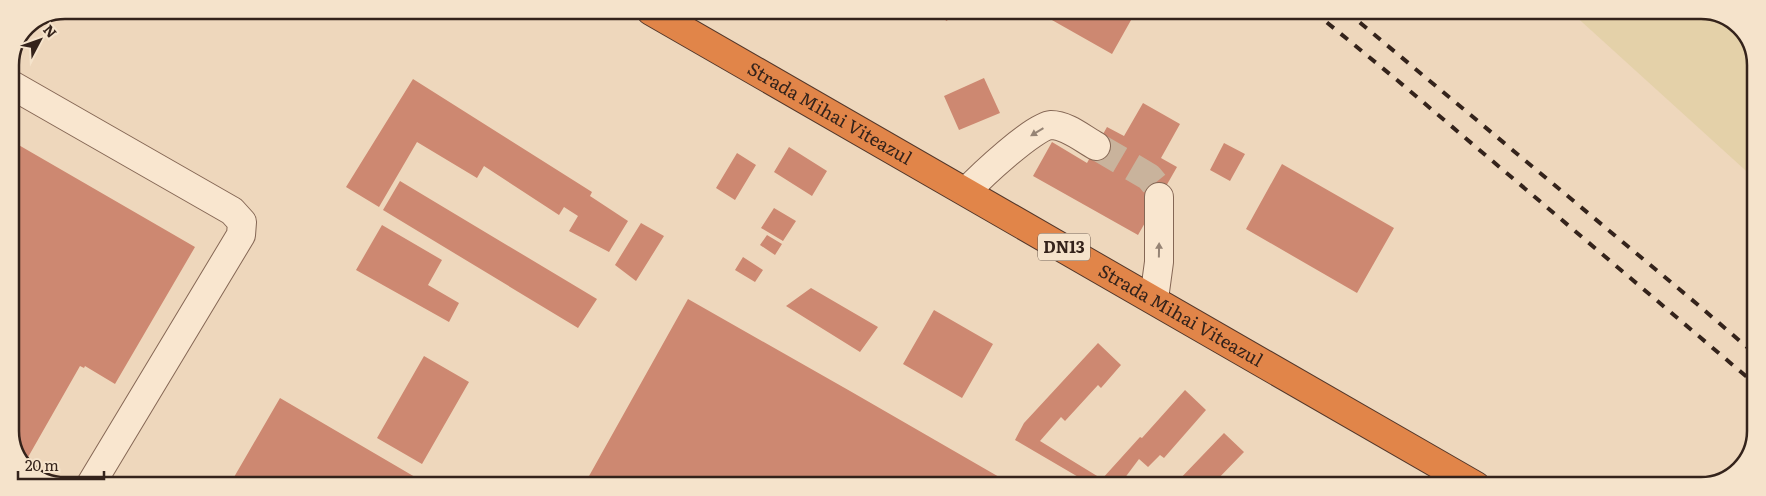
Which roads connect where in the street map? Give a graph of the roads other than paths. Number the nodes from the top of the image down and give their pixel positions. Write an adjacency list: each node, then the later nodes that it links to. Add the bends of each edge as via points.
1 (665, 19): 4 (highway, Strada Mihai Viteazul / DN13)
2 (19, 89): 7 (lane, via 232,211 242,222 241,235)
3 (1096, 146): 4 (lane, one-way to 4, via 1064,128 1050,125 990,168)
4 (966, 191): 6 (highway, Strada Mihai Viteazul / DN13)
5 (1159, 197): 6 (lane, one-way to 5, via 1159,262)
6 (1154, 299): 8 (highway, Strada Mihai Viteazul / DN13)
7 (95, 477)
8 (1461, 477)

